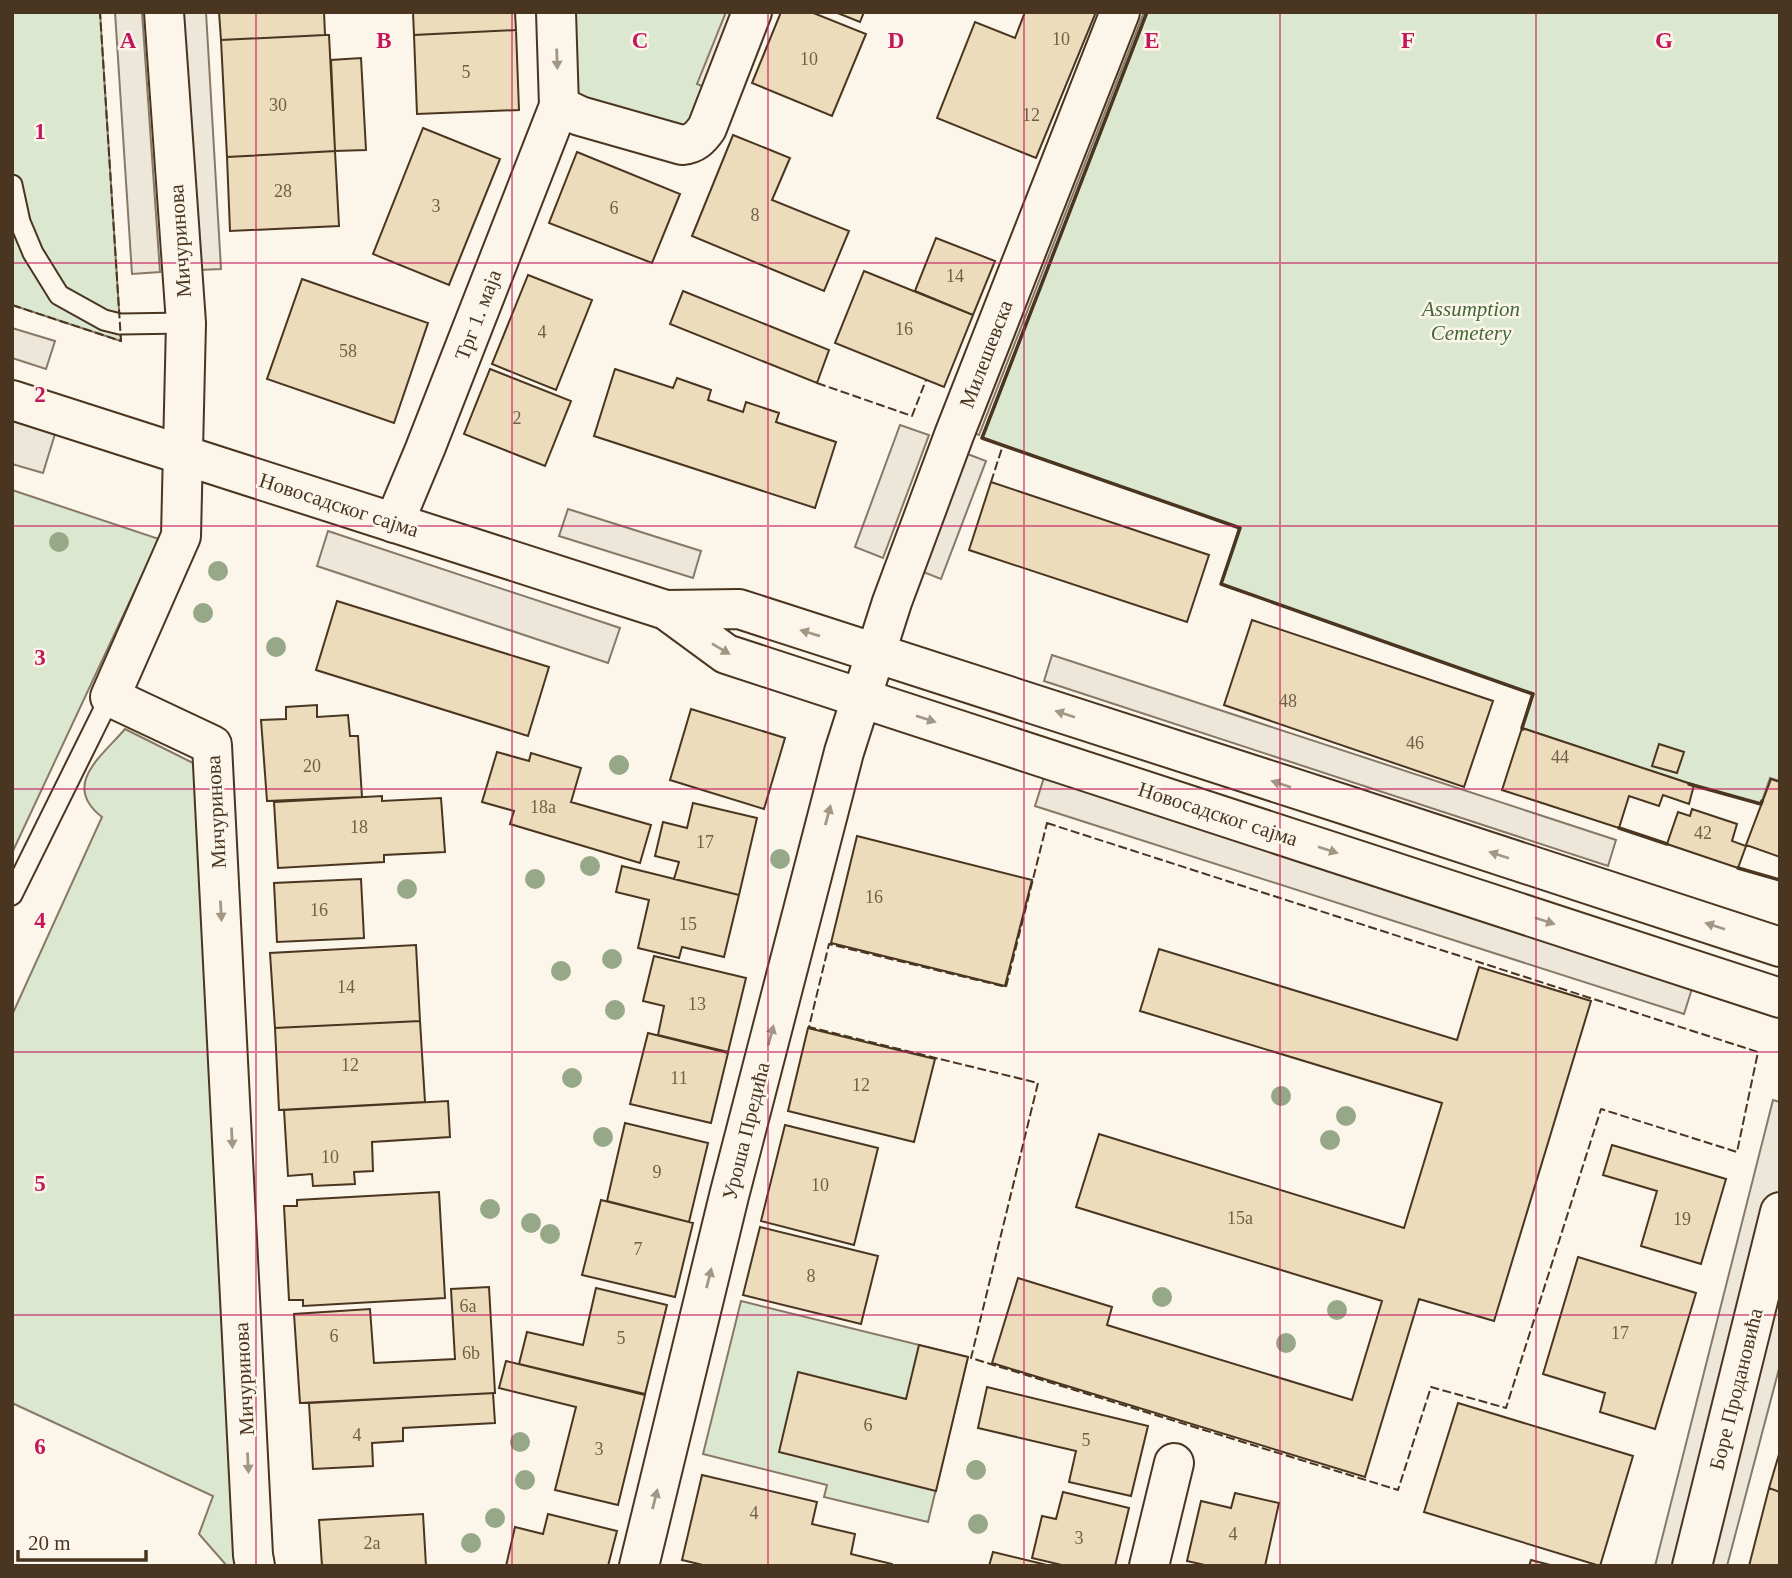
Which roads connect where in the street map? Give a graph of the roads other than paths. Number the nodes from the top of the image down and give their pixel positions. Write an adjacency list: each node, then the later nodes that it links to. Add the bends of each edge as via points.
1 (164, 12): 7 (street, Мичуринова)
2 (556, 12): 5 (street, Трг 1. маја, one-way to 5)
3 (752, 12): 5 (street, via 707,128 696,141 682,145)
4 (1119, 12): 12 (street, Милешевска, via 954,435)
5 (559, 106): 10 (street, Трг 1. маја)
6 (12, 185): 7 (lane, via 33,253 60,295 120,324)
7 (186, 323): 9 (street, Мичуринова)
8 (12, 400): 9 (street, Новосадског сајма)
9 (183, 456): 10 (street, Новосадског сајма); 13 (street, Мичуринова, via 181,536)
10 (394, 523): 11 (street, Новосадског сајма)
11 (666, 610): 12 (street, Новосадског сајма, one-way to 11, via 739,609); 14 (street, Новосадског сајма, one-way to 14, via 726,654)
12 (875, 654): 14 (street, Милешевска); 16 (street, Новосадског сајма, one-way to 12)
13 (110, 697): 15 (lane); 20 (street, Мичуринова, one-way to 20, via 212,745)
14 (861, 698): 17 (street, Новосадског сајма, one-way to 17); 21 (street, Уроша Предића, one-way to 14, via 729,1196)
15 (12, 895)
16 (1780, 947)
17 (1780, 998)
18 (1780, 1212): 23 (street, Боре Продановића)
19 (1174, 1463): 22 (street)
20 (255, 1566)
21 (639, 1566)
22 (1149, 1566)
23 (1692, 1566)

